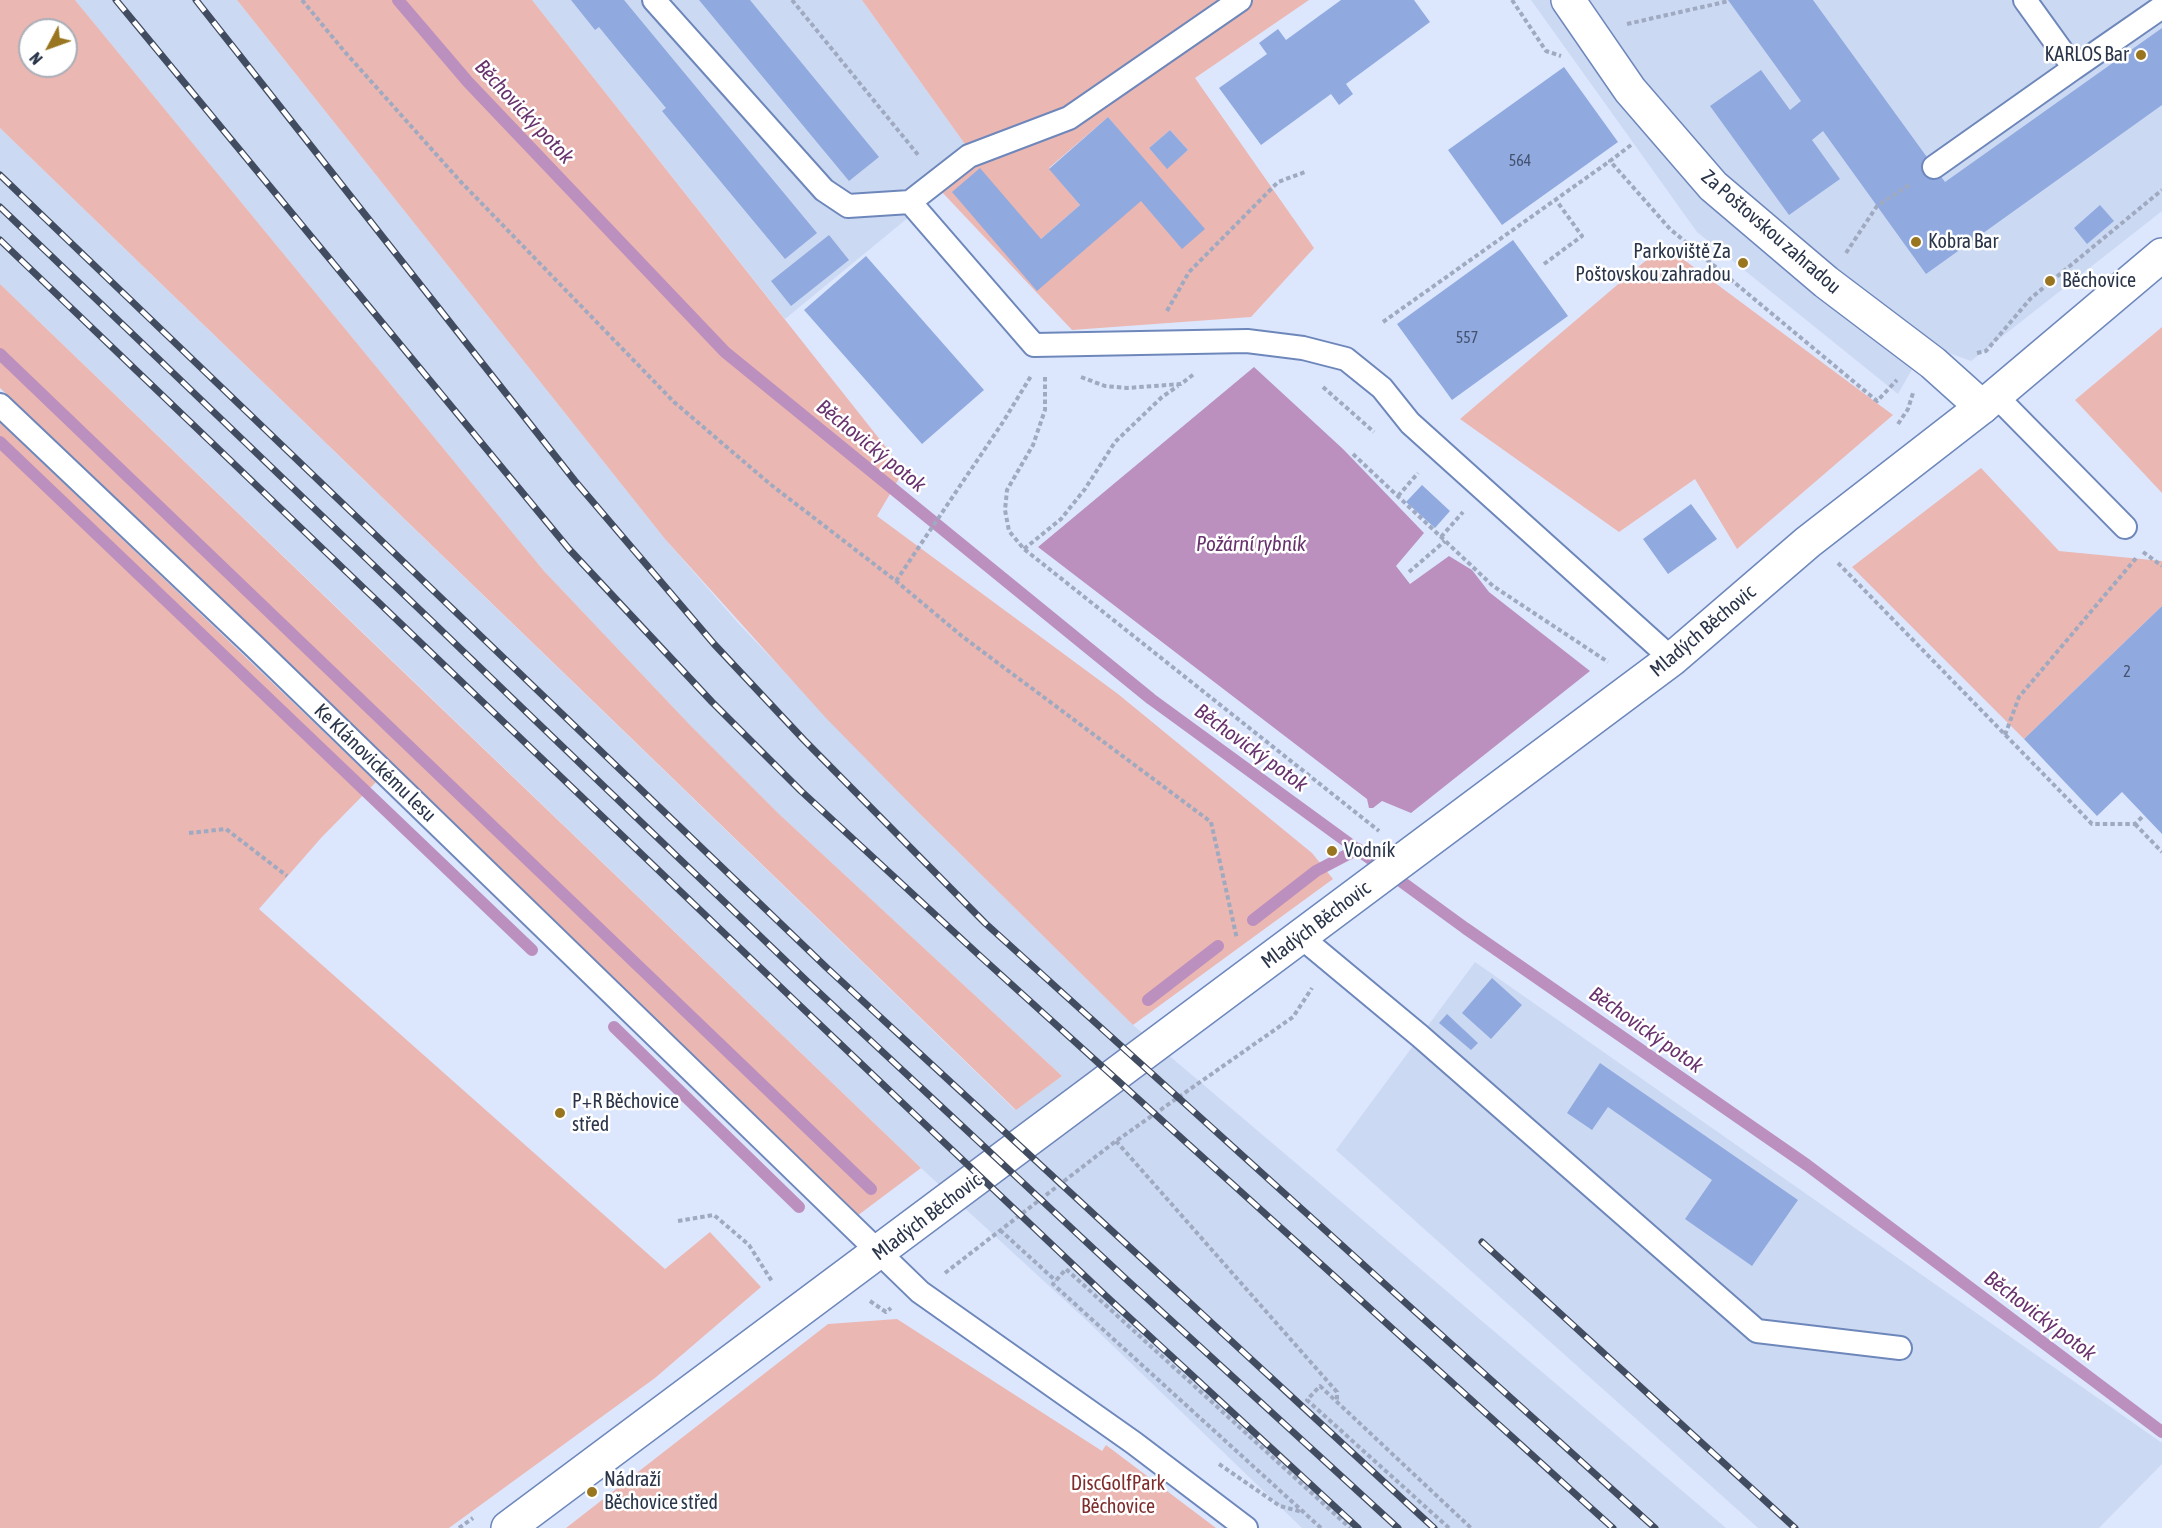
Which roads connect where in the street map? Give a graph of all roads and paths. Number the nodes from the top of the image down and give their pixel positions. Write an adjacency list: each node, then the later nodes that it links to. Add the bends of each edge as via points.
1 (302, 0): 46 (path, via 460,181 632,362 770,484)
2 (654, 0): 17 (lane, via 824,190 848,206)
3 (792, 0): 14 (path)
4 (1240, 0): 14 (lane, via 1069,118 969,156)
5 (1568, 0): 20 (street, Za Poštovskou zahradou, via 1630,90 1713,186)
6 (2025, 0): 10 (lane)
7 (1729, 1): 9 (path)
8 (2162, 7): 10 (lane)
9 (1624, 25)
10 (2074, 68): 12 (lane)
11 (1610, 161): 16 (path)
12 (1934, 167): 20 (path, via 1877,206)
13 (1305, 172): 21 (path, via 1278,182 1189,272)
14 (939, 180): 17 (lane)
15 (2162, 190): 24 (path, via 2031,298 1986,351)
16 (1557, 200): 19 (path, via 1582,236); 22 (path)
17 (910, 202): 23 (lane)
18 (2162, 255): 28 (street, Mladých Běchovic)
19 (1544, 264)
20 (1826, 282): 28 (street, Za Poštovskou zahradou)
21 (1162, 319)
22 (1383, 322)
23 (1034, 345): 27 (path, via 1083,378 1105,386); 42 (path, via 1045,378 1045,410 1033,445 1007,490 1005,510 1009,531); 46 (path, via 1032,372 1025,388); 47 (lane, via 1247,341 1303,348 1346,359 1382,388 1410,423)
24 (1968, 354)
25 (1197, 373): 27 (path)
26 (1316, 381): 30 (path)
27 (1181, 384): 42 (path, via 1114,442 1061,519)
28 (1988, 401): 39 (lane); 47 (street, Mladých Běchovic, via 1808,542)
29 (0, 405): 62 (lane, Ke Klánovickému lesu, via 272,663)
30 (1376, 434)
31 (1353, 454): 35 (path)
32 (1410, 465): 33 (path)
33 (1419, 472): 34 (path); 35 (path)
34 (1428, 480)
35 (1398, 496): 40 (path)
36 (1454, 504): 37 (path)
37 (1463, 511): 38 (path); 40 (path)
38 (1471, 519)
39 (2125, 527)
40 (1441, 537): 41 (path)
41 (1445, 541): 45 (path); 48 (path, via 1493,586)
42 (1024, 549): 52 (path)
43 (1838, 564): 49 (path)
44 (2162, 566): 49 (path, via 2141,550 2019,697)
45 (1410, 572)
46 (896, 581): 56 (path, via 963,637 1211,822)
47 (1672, 659): 57 (street, Mladých Běchovic)
48 (1611, 664)
49 (2005, 735): 51 (path, via 2092,824)
50 (2144, 815): 51 (path)
51 (2135, 824): 54 (path)
52 (1380, 831)
53 (189, 833): 55 (path, via 226,829)
54 (2162, 852)
55 (287, 876)
56 (1233, 920)
57 (1301, 937): 62 (street, Mladých Běchovic); 66 (lane, via 1757,1331)
58 (1293, 1017): 59 (path)
59 (1116, 1141): 61 (path); 67 (path, via 1337,1392)
60 (678, 1221): 64 (path, via 714,1215 749,1245)
61 (1000, 1230): 63 (path); 65 (path)
62 (878, 1254): 65 (lane, Ke Klánovickému lesu); 68 (street, Mladých Běchovic)
63 (1056, 1281): 70 (path, via 1053,1284); 71 (path, via 1066,1269)
64 (777, 1289)
65 (920, 1292): 69 (lane, Ke Klánovickému lesu, via 1134,1443)
66 (1900, 1348)
67 (1337, 1402): 72 (path, via 1320,1386 1307,1400); 73 (path)
68 (508, 1528)
69 (1246, 1528)
70 (1321, 1528)
71 (1350, 1528)
72 (1449, 1528)
73 (1471, 1528)

